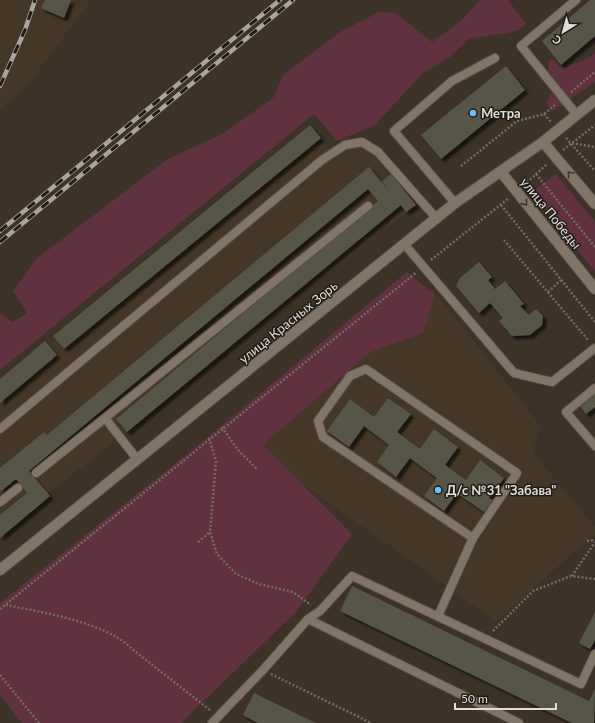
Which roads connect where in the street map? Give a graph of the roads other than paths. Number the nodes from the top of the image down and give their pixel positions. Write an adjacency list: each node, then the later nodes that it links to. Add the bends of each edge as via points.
1 (576, 0): 4 (lane, via 521,46)
2 (495, 58): 7 (lane, via 452,81 394,131)
3 (595, 100): 4 (street, улица Красных Зорь)
4 (577, 115): 5 (street, улица Красных Зорь)
5 (544, 142): 6 (street, улица Красных Зорь); 8 (street, one-way to 5)
6 (501, 172): 7 (street, улица Красных Зорь); 12 (street, улица Победы, one-way to 12)
7 (455, 204): 10 (street, улица Красных Зорь)
8 (595, 204)
9 (368, 206): 15 (lane)
10 (436, 219): 11 (street, улица Красных Зорь); 16 (lane, via 378,152 362,142 345,145 322,160)
11 (405, 245): 13 (lane, via 514,373 552,382); 18 (street, улица Красных Зорь)
12 (595, 289)
13 (595, 348)
14 (595, 388): 17 (lane, via 566,412)
15 (105, 418): 18 (lane); 19 (lane)
16 (0, 429)
17 (595, 446)
18 (138, 459): 23 (street, улица Красных Зорь)
19 (36, 473)
20 (18, 488): 21 (lane)
21 (0, 502)
22 (473, 538): 22 (lane, via 517,473 366,369 350,376 318,421 324,436); 24 (lane)
23 (0, 570)
24 (438, 616): 25 (lane, via 352,576 320,611); 26 (lane, via 581,684)
25 (308, 619): 27 (lane); 28 (lane)
26 (595, 654)
27 (214, 721)
28 (519, 723)

